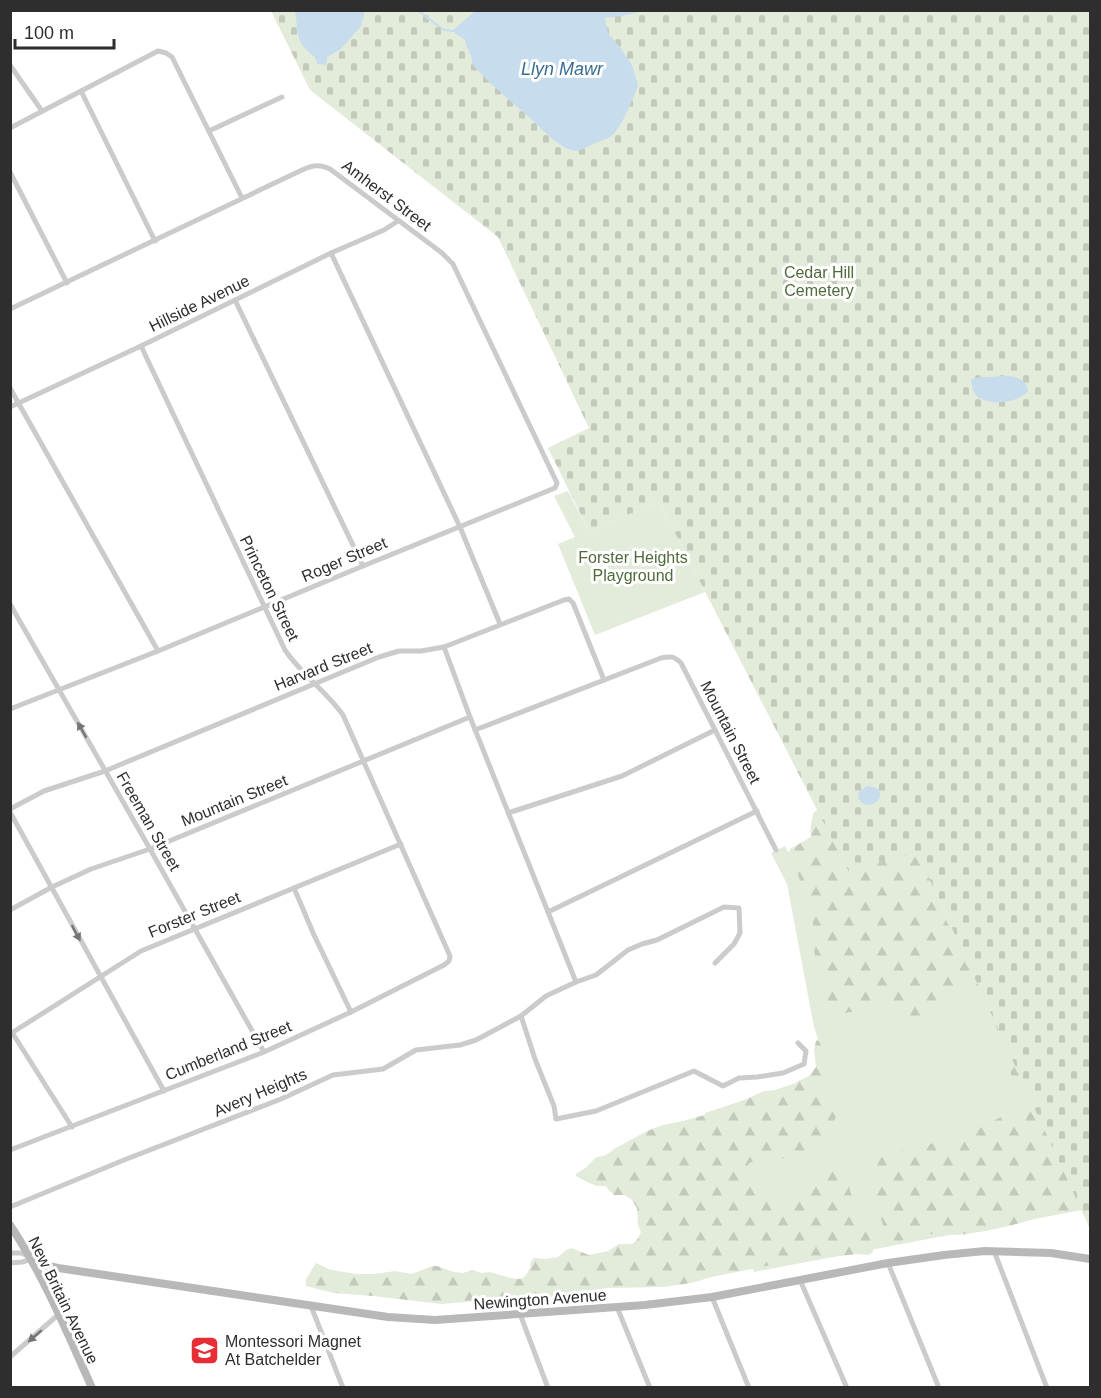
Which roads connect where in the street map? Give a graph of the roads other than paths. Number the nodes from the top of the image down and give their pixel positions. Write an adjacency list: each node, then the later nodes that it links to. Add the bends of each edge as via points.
1 (10, 65): 4 (street)
2 (81, 91): 4 (street); 6 (street, via 158,51 166,53 172,57); 10 (street)
3 (282, 97): 6 (street)
4 (42, 111): 5 (street)
5 (10, 128)
6 (209, 131): 8 (street)
7 (10, 172): 12 (street)
8 (242, 198): 9 (street, Amherst Street, via 310,166 321,165); 10 (street, Amherst Street)
9 (398, 221): 11 (street, Hillside Avenue); 19 (street, Amherst Street, via 453,264 557,483)
10 (154, 241): 12 (street, Amherst Street)
11 (331, 253): 13 (street, Hillside Avenue); 20 (street)
12 (67, 283): 14 (street, Amherst Street)
13 (236, 300): 15 (street, Hillside Avenue); 21 (street)
14 (10, 309)
15 (141, 346): 17 (street, Hillside Avenue); 23 (street, Princeton Street)
16 (10, 388): 17 (street)
17 (18, 404): 18 (street, Hillside Avenue); 26 (street)
18 (10, 407)
19 (555, 488): 20 (street, Roger Street)
20 (460, 527): 21 (street, Roger Street); 24 (street)
21 (363, 566): 23 (street, Roger Street)
22 (10, 604): 29 (street, Freeman Street)
23 (264, 608): 26 (street, Roger Street); 28 (street, Princeton Street, via 292,661)
24 (500, 624): 25 (street, Harvard Street); 27 (street, Harvard Street, via 571,600)
25 (444, 647): 28 (street, Harvard Street, via 399,651); 31 (street)
26 (158, 651): 29 (street, Roger Street)
27 (604, 680): 32 (street, Mountain Street); 33 (street, Mountain Street, via 661,658 675,657)
28 (315, 684): 34 (street, Princeton Street, via 343,715); 35 (street, Harvard Street)
29 (59, 690): 30 (street, Roger Street); 35 (street, Freeman Street, one-way to 29)
30 (10, 710)
31 (470, 717): 32 (street); 34 (street, Mountain Street)
32 (475, 730): 38 (street)
33 (715, 730): 37 (street, Mountain Street); 38 (street, via 622,776)
34 (364, 761): 39 (street, Princeton Street); 40 (street, Mountain Street)
35 (105, 771): 36 (street, Harvard Street, via 51,788); 40 (street, Freeman Street)
36 (10, 810): 42 (street)
37 (757, 811): 41 (street, Mountain Street); 45 (street)
38 (508, 813): 45 (street)
39 (401, 844): 43 (street, Forster Street); 47 (street, Princeton Street)
40 (150, 849): 42 (street, Mountain Street); 46 (street, Freeman Street)
41 (776, 850)
42 (52, 887): 44 (street, Mountain Street); 49 (street, one-way to 49)
43 (294, 888): 46 (street, Forster Street); 51 (street)
44 (10, 910)
45 (548, 912): 50 (street)
46 (195, 929): 49 (street, Forster Street, via 141,951); 55 (street, Freeman Street)
47 (449, 961): 51 (street, Cumberland Street)
48 (715, 963): 50 (street, Avery Heights, via 740,933 740,908 724,907 628,950 596,975)
49 (100, 978): 53 (street, Forster Street); 56 (street)
50 (576, 982): 52 (street, Avery Heights, via 546,996)
51 (351, 1012): 55 (street, Cumberland Street)
52 (521, 1016): 54 (street, via 556,1119 596,1112 694,1071 723,1086 739,1078 783,1073 804,1064 806,1051); 59 (street, Avery Heights, via 476,1040 416,1050 383,1070 333,1075)
53 (12, 1034): 57 (street)
54 (798, 1043)
55 (264, 1052): 56 (street, Cumberland Street)
56 (164, 1091): 57 (street, Cumberland Street)
57 (72, 1127): 58 (street, Cumberland Street)
58 (10, 1150)
59 (10, 1207)
60 (10, 1225): 63 (main road, New Britain Avenue)
61 (994, 1251): 64 (main road, Newington Avenue); 66 (main road, Newington Avenue); 81 (street)
62 (10, 1253): 63 (street, via 21,1252)
63 (32, 1259): 65 (street); 69 (main road, Newington Avenue, via 58,1268); 71 (main road, New Britain Avenue)
64 (1090, 1259)
65 (10, 1263)
66 (888, 1263): 67 (main road, Newington Avenue); 80 (street)
67 (800, 1280): 68 (main road, Newington Avenue); 79 (street)
68 (712, 1297): 70 (main road, Newington Avenue); 78 (street)
69 (311, 1306): 72 (main road, Newington Avenue, via 416,1320); 75 (street)
70 (617, 1307): 72 (main road, Newington Avenue); 77 (street)
71 (59, 1314): 73 (street, one-way to 73); 74 (main road, New Britain Avenue)
72 (520, 1314): 76 (street)
73 (10, 1357)
74 (92, 1388)
75 (343, 1388)
76 (548, 1388)
77 (650, 1388)
78 (749, 1388)
79 (847, 1388)
80 (939, 1388)
81 (1047, 1388)

